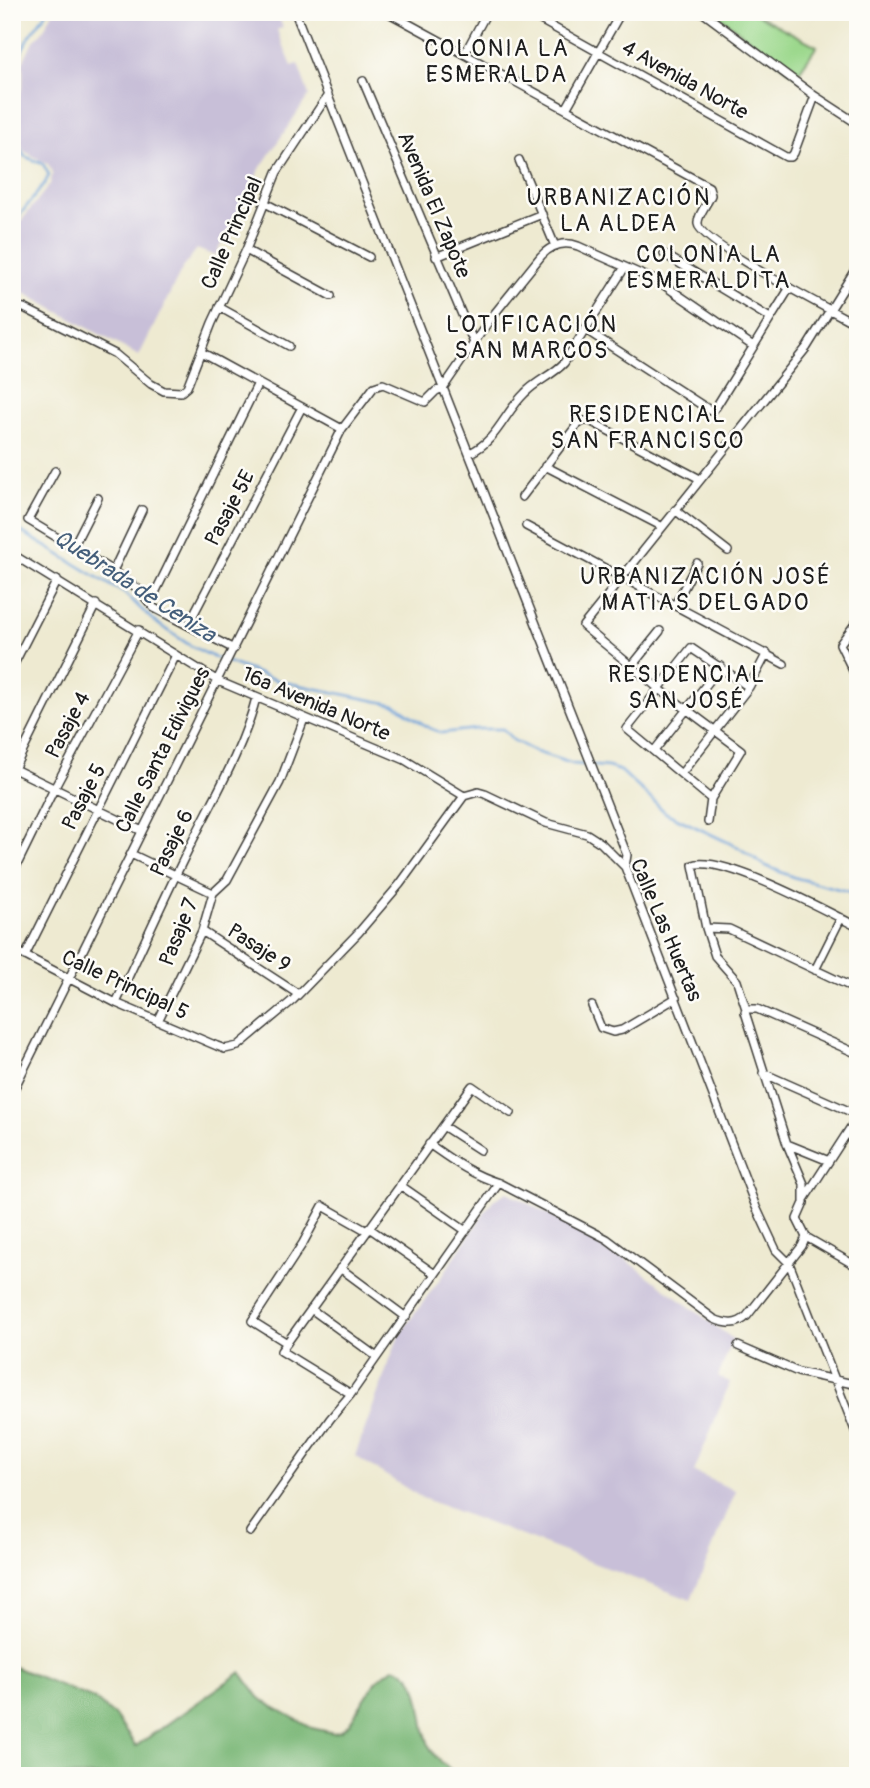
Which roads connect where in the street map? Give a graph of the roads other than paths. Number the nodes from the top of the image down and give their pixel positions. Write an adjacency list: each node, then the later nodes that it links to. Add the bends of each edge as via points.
1 (295, 12): 10 (street)
2 (387, 12): 8 (street)
3 (487, 12): 8 (street)
4 (526, 12): 7 (street, 4 Avenida Norte)
5 (702, 12): 11 (street)
6 (620, 14): 7 (street)
7 (598, 52): 11 (street, 4 Avenida Norte, via 786,157 791,157); 12 (street)
8 (465, 53): 12 (street)
9 (363, 81): 21 (street, Avenida El Zapote)
10 (328, 95): 15 (street, Calle Principal, via 277,172); 37 (street)
11 (815, 96): 13 (street)
12 (566, 109): 24 (street, via 709,187 712,195 698,221 700,230)
13 (858, 124)
14 (519, 160): 16 (street)
15 (265, 202): 18 (street, Calle Principal); 20 (street)
16 (542, 214): 17 (street); 21 (street)
17 (555, 246): 23 (street, via 570,244); 32 (street, via 516,285)
18 (246, 250): 25 (street); 27 (street, Calle Principal)
19 (664, 254): 29 (street)
20 (369, 257)
21 (436, 257): 32 (street, Avenida El Zapote)
22 (858, 265): 28 (street)
23 (625, 267): 31 (street); 34 (street, via 677,292)
24 (789, 289): 28 (street); 29 (street)
25 (331, 296)
26 (12, 306): 35 (street, Calle Principal, via 115,354 164,391 181,392 187,387)
27 (219, 307): 33 (street); 35 (street, Calle Principal)
28 (831, 310): 30 (street); 43 (street, via 807,347)
29 (770, 318): 34 (street)
30 (858, 325)
31 (586, 330): 34 (street, via 711,411); 40 (street, via 564,363 527,390 488,443)
32 (474, 343): 37 (street)
33 (289, 346)
34 (753, 346)
35 (201, 352): 36 (street)
36 (258, 383): 38 (street); 57 (street)
37 (443, 388): 39 (street, Calle Santa Edivigues, via 425,402 377,385); 40 (street)
38 (302, 407): 39 (street); 61 (street, Pasaje 5E)
39 (342, 429): 64 (street, Calle Santa Edivigues)
40 (470, 453): 89 (street, via 627,855)
41 (545, 466): 43 (street, via 577,425 590,421); 44 (street); 49 (street)
42 (55, 471): 50 (street, via 28,520)
43 (700, 480): 47 (street)
44 (522, 497)
45 (98, 498): 50 (street)
46 (142, 510): 54 (street)
47 (674, 510): 49 (street); 51 (street)
48 (526, 526): 55 (street)
49 (661, 526): 55 (street)
50 (73, 547): 54 (street)
51 (728, 551)
52 (12, 554): 56 (street, 16a Avenida Norte)
53 (697, 563): 59 (street)
54 (113, 571): 57 (street)
55 (622, 576): 59 (street); 69 (street, via 583,626)
56 (57, 580): 58 (street, 16a Avenida Norte); 70 (street)
57 (150, 603): 61 (street)
58 (96, 604): 62 (street, 16a Avenida Norte); 80 (street)
59 (675, 605): 65 (street)
60 (858, 620): 72 (street, via 840,644)
61 (188, 625): 64 (street)
62 (139, 630): 66 (street, 16a Avenida Norte); 82 (street, Pasaje 4)
63 (660, 631): 69 (street)
64 (234, 649): 71 (street, Calle Santa Edivigues)
65 (767, 653): 67 (street); 73 (street)
66 (176, 655): 71 (street, 16a Avenida Norte); 85 (street, Pasaje 5)
67 (784, 663)
68 (721, 666): 73 (street); 74 (street, via 691,648); 76 (street)
69 (631, 667): 74 (street)
70 (12, 668)
71 (218, 681): 75 (street, 16a Avenida Norte); 87 (street, Calle Santa Edivigues)
72 (858, 681)
73 (749, 687): 78 (street)
74 (658, 688): 76 (street); 79 (street, via 627,729)
75 (256, 698): 77 (street, 16a Avenida Norte); 91 (street, Pasaje 6, via 250,723)
76 (687, 710): 78 (street); 79 (street)
77 (304, 719): 83 (street, 16a Avenida Norte, via 405,760); 92 (street, via 279,782 226,880)
78 (715, 731): 81 (street); 84 (street, via 741,750)
79 (654, 751): 81 (street)
80 (13, 770): 82 (street)
81 (681, 774): 84 (street)
82 (54, 789): 85 (street); 90 (street, Pasaje 4)
83 (464, 796): 89 (street, Calle Las Huertas, via 485,794 546,823 587,834); 102 (street, via 400,884)
84 (711, 799): 86 (street)
85 (97, 810): 87 (street); 98 (street, Pasaje 5)
86 (708, 822)
87 (142, 831): 88 (street, Calle Santa Edivigues)
88 (131, 854): 91 (street); 100 (street, Calle Santa Edivigues)
89 (625, 867): 103 (street, Calle Las Huertas)
90 (12, 875)
91 (175, 875): 92 (street); 104 (street, Pasaje 6)
92 (213, 893): 96 (street, Pasaje 7)
93 (841, 918): 94 (street); 95 (street, via 747,875 701,863 693,865); 99 (street)
94 (858, 927)
95 (706, 928): 99 (street, via 729,929); 106 (street, via 712,950 737,981)
96 (202, 931): 102 (street, Pasaje 9); 107 (street, Pasaje 7)
97 (12, 949): 98 (street, Calle Principal 5)
98 (25, 956): 100 (street, Calle Principal 5)
99 (815, 970): 101 (street)
100 (69, 980): 104 (street, Calle Principal 5); 110 (street, Calle Santa Edivigues)
101 (858, 990)
102 (298, 994): 107 (street, Calle Principal 5, via 248,1040 225,1049)
103 (676, 998): 105 (street, via 614,1032 601,1028); 124 (street, Calle Las Huertas, via 756,1207 776,1251)
104 (116, 1003): 107 (street, Calle Principal 5)
105 (592, 1006)
106 (746, 1009): 108 (street, via 757,1009); 109 (street, via 745,1019)
107 (158, 1021)
108 (858, 1054)
109 (763, 1073): 112 (street); 115 (street)
110 (12, 1093)
111 (511, 1113): 113 (street, via 472,1086)
112 (858, 1116): 117 (street)
113 (443, 1126): 114 (street); 116 (street)
114 (429, 1144): 118 (street, via 465,1170); 119 (street)
115 (787, 1144): 117 (street); 120 (street)
116 (480, 1150)
117 (829, 1161): 120 (street)
118 (499, 1183): 122 (street); 124 (street, via 607,1239 723,1323 742,1321)
119 (400, 1185): 121 (street); 122 (street)
120 (805, 1198): 123 (street, via 797,1219)
121 (368, 1229): 126 (street); 127 (street); 130 (street, via 323,1206 252,1321)
122 (466, 1231): 127 (street)
123 (806, 1237): 124 (street); 125 (street)
124 (789, 1263): 133 (street, Calle Las Huertas)
125 (858, 1267)
126 (340, 1268): 128 (street); 129 (street)
127 (435, 1274): 129 (street)
128 (311, 1309): 130 (street); 132 (street)
129 (406, 1317): 132 (street)
130 (287, 1343): 135 (street, via 281,1351)
131 (738, 1346): 133 (street, via 797,1372)
132 (377, 1357): 135 (street)
133 (835, 1380): 134 (street); 136 (street, Calle Las Huertas)
134 (858, 1385)
135 (351, 1394): 137 (street)
136 (858, 1438)
137 (250, 1532)

